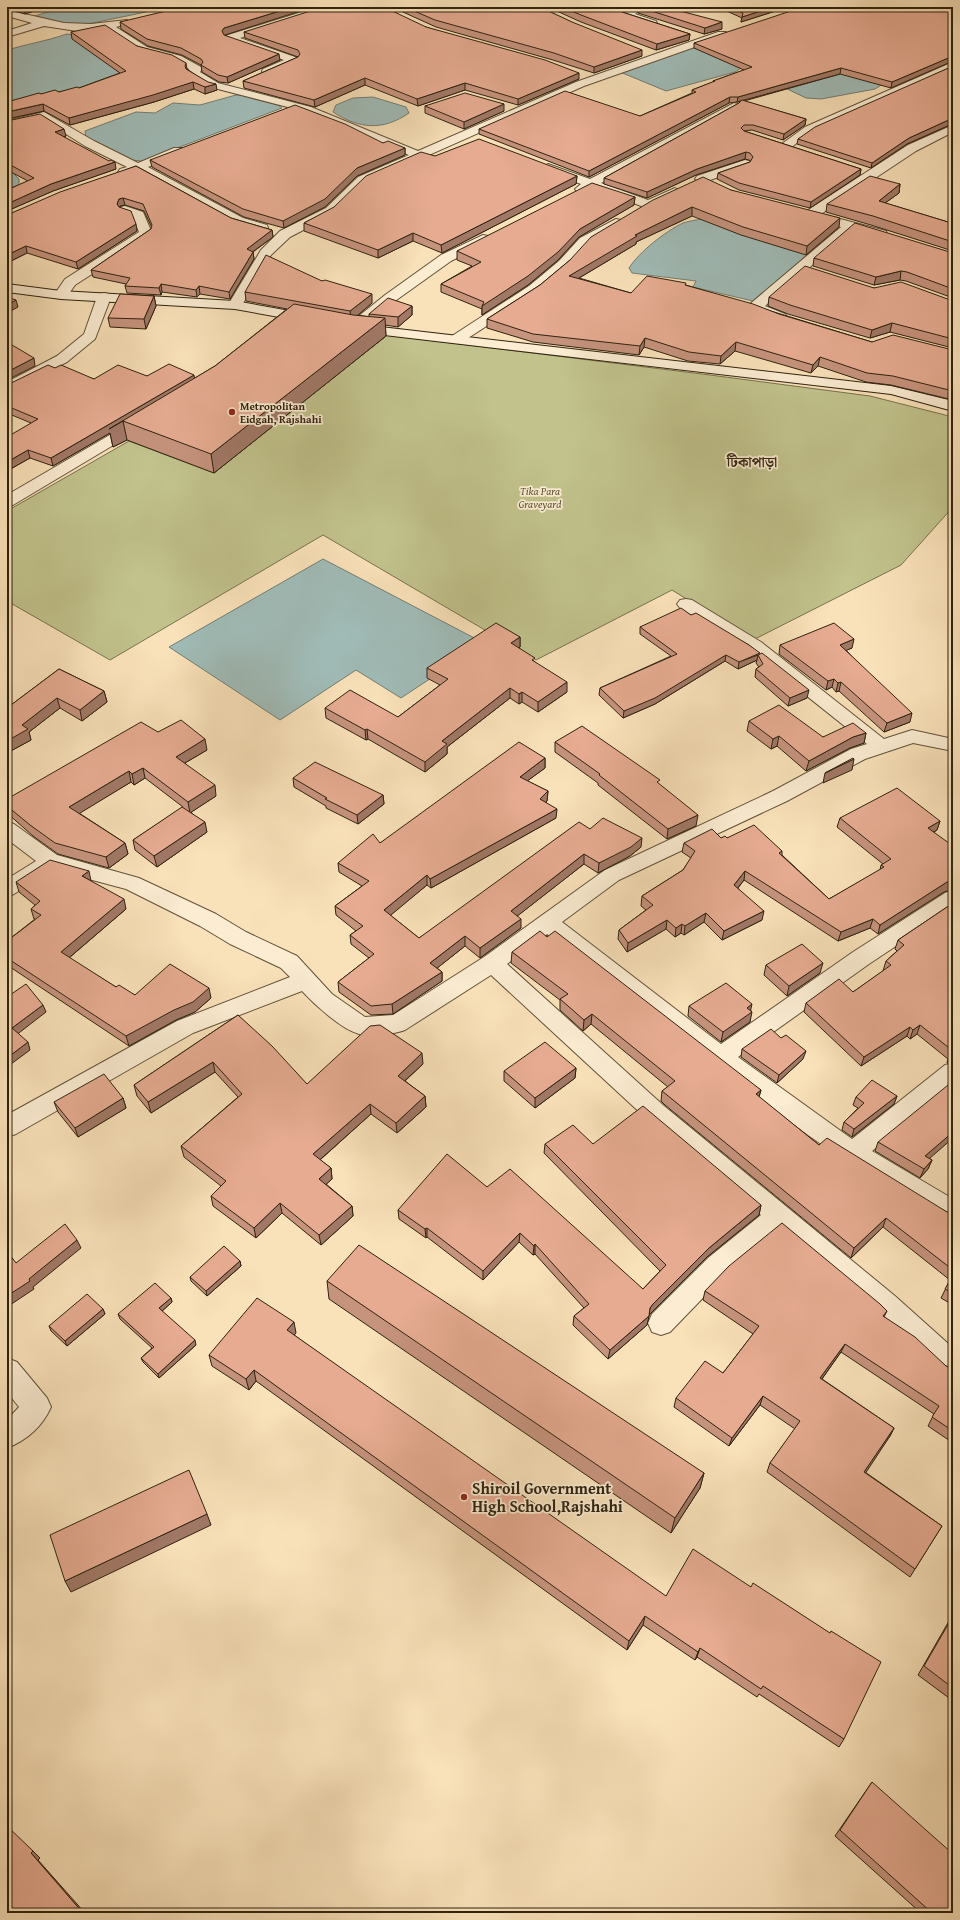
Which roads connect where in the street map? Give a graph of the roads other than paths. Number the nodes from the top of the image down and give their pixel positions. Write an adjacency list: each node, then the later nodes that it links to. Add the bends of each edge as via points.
1 (328, 7): 16 (street, via 229,38 294,60)
2 (624, 7): 7 (street, via 635,10 626,15)
3 (7, 13): 5 (street)
4 (131, 20): 6 (street)
5 (42, 23): 6 (street, via 68,28); 9 (street)
6 (108, 26): 19 (street, via 143,49 177,58 197,69 192,72 195,74 214,85)
7 (660, 26)
8 (730, 31): 11 (street)
9 (7, 34)
10 (690, 35): 11 (street)
11 (705, 40): 13 (street)
12 (641, 50): 13 (street)
13 (656, 56): 17 (street)
14 (953, 65): 30 (street, via 934,76 809,129)
15 (579, 74): 17 (street)
16 (257, 76)
17 (594, 79): 23 (street)
18 (242, 82): 19 (street)
19 (228, 88): 20 (street)
20 (295, 106): 24 (street); 33 (street)
21 (503, 106): 23 (street)
22 (734, 106): 41 (street)
23 (518, 111): 27 (street)
24 (273, 114)
25 (7, 124): 36 (street, via 44,115 74,136)
26 (953, 128): 38 (street, via 912,148)
27 (463, 135): 28 (street); 33 (street)
28 (477, 141)
29 (772, 142): 30 (street)
30 (785, 146): 32 (street)
31 (188, 147): 36 (street)
32 (799, 151)
33 (419, 154): 49 (street, via 362,180 330,211)
34 (534, 162): 41 (street)
35 (745, 164): 40 (street)
36 (138, 167): 39 (street); 49 (street, via 238,221)
37 (857, 170): 38 (street)
38 (871, 174): 47 (street)
39 (116, 175)
40 (701, 179): 42 (street); 44 (street)
41 (590, 184): 43 (street); 44 (street)
42 (718, 186)
43 (570, 195)
44 (648, 204): 64 (street, via 586,241 534,289)
45 (125, 210): 55 (street, via 138,216 146,233 70,282)
46 (798, 211): 47 (street)
47 (810, 215): 48 (street)
48 (851, 225): 51 (street); 52 (street)
49 (285, 234): 57 (street, via 266,253)
50 (494, 234): 63 (street, via 446,258 390,298)
51 (895, 238)
52 (801, 268): 53 (street); 59 (street, via 755,307)
53 (816, 273)
54 (7, 288): 55 (street)
55 (61, 295): 56 (street)
56 (104, 297): 57 (street); 65 (street, via 90,336 62,359)
57 (236, 305): 58 (street)
58 (293, 315): 60 (street); 62 (street)
59 (791, 320)
60 (324, 321)
61 (339, 324): 63 (street)
62 (280, 325)
63 (354, 328): 64 (street)
64 (457, 338): 66 (street, via 891,390)
65 (7, 388)
66 (953, 406)
67 (150, 418): 68 (street)
68 (7, 502)
69 (686, 604): 71 (street, via 755,646)
70 (953, 745): 71 (street, via 912,736)
71 (882, 746): 76 (street, via 858,754 780,796 612,875)
72 (7, 829): 73 (street)
73 (50, 860): 74 (street); 78 (street, via 132,883 289,962)
74 (7, 889)
75 (953, 898): 79 (street, via 861,958)
76 (548, 923): 77 (street); 79 (street, via 617,974)
77 (492, 963): 78 (street, via 397,1024 361,1026 324,1000); 84 (street, via 656,1113)
78 (306, 980): 81 (street, via 185,1027)
79 (721, 1058): 82 (street)
80 (953, 1072): 82 (street)
81 (7, 1127)
82 (853, 1152): 83 (street)
83 (953, 1212)
84 (780, 1216): 85 (street, via 717,1266); 86 (street, via 886,1304)
85 (661, 1323)
86 (953, 1365)
87 (7, 1371): 88 (street, via 37,1407 19,1428)
88 (7, 1435)

